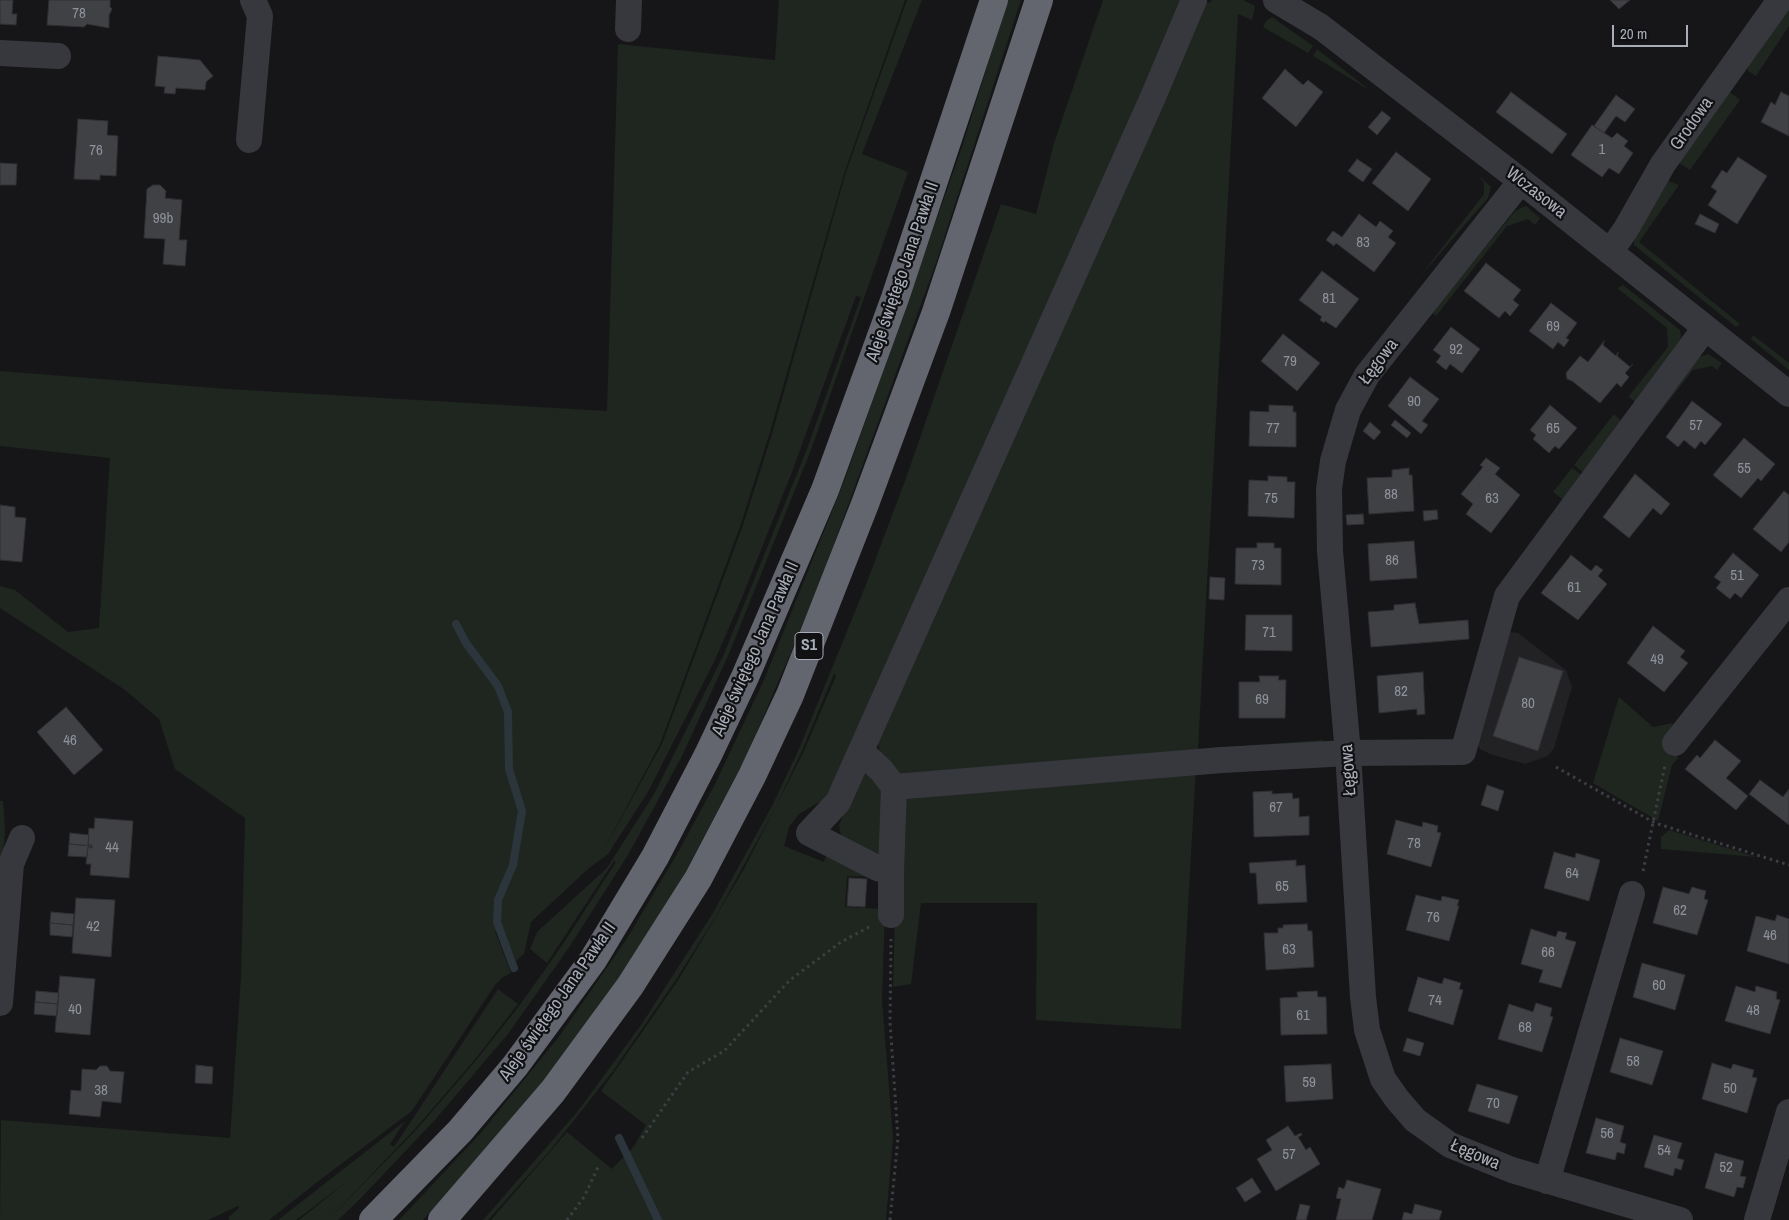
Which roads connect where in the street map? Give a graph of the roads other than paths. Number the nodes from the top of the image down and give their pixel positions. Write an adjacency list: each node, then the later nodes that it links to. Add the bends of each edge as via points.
1 (254, 0): 11 (street, via 260,16)
2 (629, 0): 8 (street)
3 (994, 0): 28 (highway, Aleje świętego Jana Pawła II, via 895,298 825,490 746,677 708,755 655,856 592,960 515,1066 460,1131)
4 (1039, 0): 29 (highway, S1, via 936,312 865,504 790,694 752,776 698,879 630,986 552,1091)
5 (1194, 0): 18 (street)
6 (1276, 0): 12 (street, Wczasowa, via 1320,27)
7 (1780, 0): 13 (street, Grodowa, via 1663,164)
8 (628, 29)
9 (0, 53): 10 (street)
10 (58, 56)
11 (249, 140)
12 (1521, 181): 13 (street, Wczasowa); 19 (street, Łęgowa, via 1367,375 1340,433 1333,461 1329,517)
13 (1610, 252): 14 (street, Wczasowa)
14 (1705, 328): 15 (street, Wczasowa); 19 (street, via 1507,596 1462,752)
15 (1789, 394)
16 (1789, 600): 17 (street)
17 (1675, 743)
18 (861, 750): 20 (street); 22 (street, via 838,802 809,834)
19 (1348, 753): 20 (street); 27 (street, Łęgowa, via 1363,997 1367,1030 1383,1079 1415,1120 1450,1145 1480,1159)
20 (894, 787): 22 (street)
21 (22, 838): 25 (street, via 11,864)
22 (891, 872): 24 (street)
23 (1632, 894): 27 (street)
24 (891, 915)
25 (0, 1003)
26 (1789, 1112): 31 (street)
27 (1547, 1181): 30 (street, Łęgowa)
28 (373, 1220)
29 (442, 1220)
30 (1680, 1220)
31 (1757, 1220)

